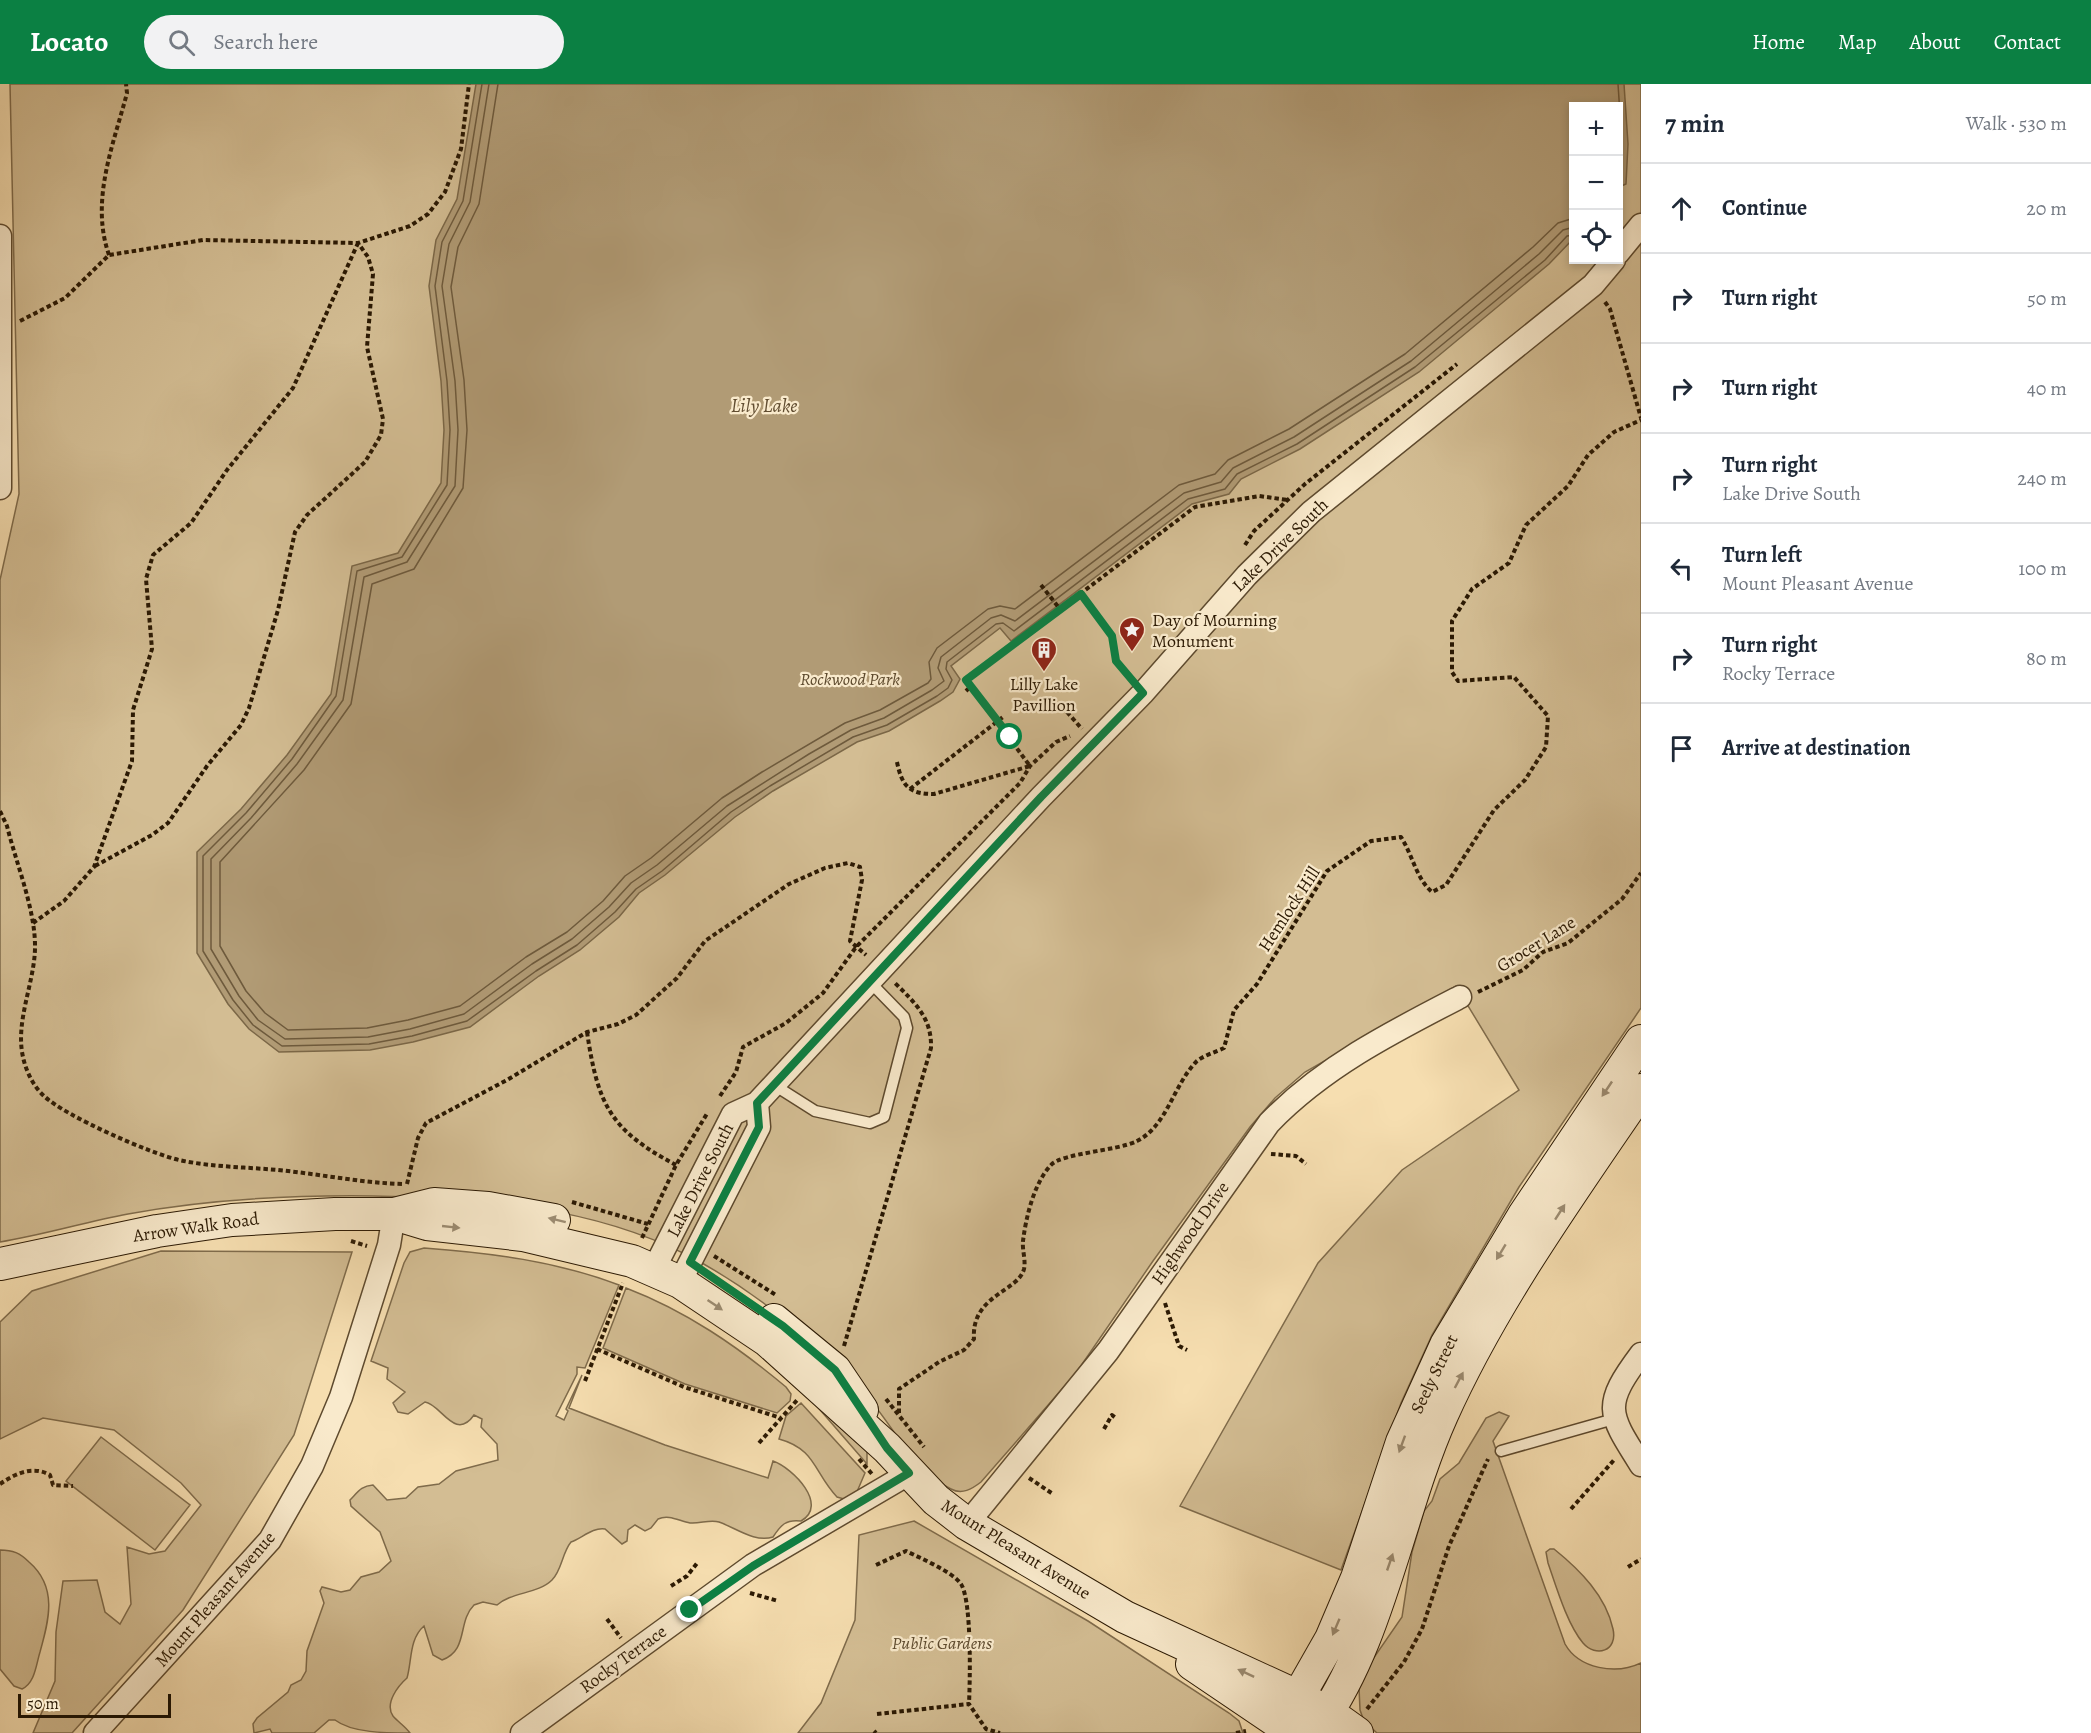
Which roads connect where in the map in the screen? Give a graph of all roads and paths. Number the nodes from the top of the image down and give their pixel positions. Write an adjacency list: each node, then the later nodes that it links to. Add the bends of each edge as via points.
1 (126, 84): 7 (path, via 127,93 100,195 104,242)
2 (469, 84): 5 (path, via 461,148 446,192 428,214 410,226)
3 (1641, 225): 6 (street)
4 (0, 236): 10 (street)
5 (358, 243): 7 (path, via 203,240); 25 (path, via 293,388 190,523 153,555 149,564 146,579 152,650 133,710 132,761); 25 (path, via 373,274 367,347 383,419 381,435 365,462 306,515 295,532 279,610 241,725 168,823)
6 (1623, 248)
7 (109, 255): 10 (path, via 65,298)
8 (1611, 264): 9 (street, Lake Drive South)
9 (1593, 285): 11 (path, via 1610,309); 13 (street, Lake Drive South)
10 (1, 332): 12 (street)
11 (1641, 419): 50 (path, Hemlock Hill, via 1614,432 1588,455 1568,486 1526,525 1509,563 1472,589 1452,621 1452,672 1458,681 1514,677 1548,716 1546,747 1526,780 1494,810 1446,885 1432,892 1420,882 1413,856 1401,837 1371,841 1327,872 1257,984 1234,1010 1224,1048 1197,1061 1172,1095 1156,1129 1137,1142 1096,1154 1066,1156 1048,1168 1031,1204 1023,1242 1024,1269 1015,1281 989,1299 974,1330 974,1340 964,1350 899,1389)
12 (0, 488)
13 (1311, 512): 15 (path, via 1287,500 1259,496 1195,507); 19 (street, Lake Drive South, via 1247,575)
14 (1041, 585): 16 (path)
15 (1081, 594): 16 (path); 19 (path, via 1112,636 1116,661)
16 (1060, 609): 17 (path, via 966,680)
17 (971, 686): 18 (path); 21 (path)
18 (966, 691)
19 (1143, 693): 28 (street, Lake Drive South)
20 (1003, 717): 21 (path)
21 (998, 721): 23 (path); 23 (path, via 1030,766 934,794 919,794)
22 (897, 762): 23 (path, via 902,780)
23 (910, 789)
24 (0, 811): 27 (path)
25 (94, 867): 27 (path, via 64,901)
26 (1641, 873): 29 (path, Grocer Lane, via 1622,899 1568,943 1543,952 1523,970 1489,988)
27 (33, 923): 37 (path, via 35,967 23,1023 22,1054 33,1082 55,1105 180,1160)
28 (869, 981): 32 (street, Lake Drive South); 32 (lane, via 904,1017 907,1028 884,1117 870,1123 815,1111)
29 (1460, 997): 34 (street, Highwood Drive, via 1392,1032 1317,1080 1277,1114)
30 (586, 1032): 36 (path, via 599,1092 618,1123 641,1146)
31 (1641, 1041): 72 (street, Seely Street, one-way to 72, via 1524,1215 1446,1345 1402,1442 1357,1578 1331,1639)
32 (774, 1084): 40 (street, Lake Drive South, via 757,1103 759,1127)
33 (1641, 1090): 75 (street, Seely Street, one-way to 33, via 1428,1448 1457,1383 1510,1291)
34 (1248, 1152): 35 (path, via 1296,1156); 58 (street, Highwood Drive, via 1108,1351)
35 (1306, 1164)
36 (676, 1165)
37 (375, 1183)
38 (394, 1214): 39 (street, Arrow Walk Road, via 208,1222); 40 (street, Mount Pleasant Avenue, via 434,1204 530,1214 630,1238); 78 (street, Mount Pleasant Avenue, via 389,1245 340,1397 316,1458 291,1505 270,1540)
39 (0, 1264)
40 (664, 1270): 42 (path); 60 (street, Mount Pleasant Avenue, via 783,1326 835,1370 887,1448)
41 (615, 1279): 42 (path)
42 (624, 1282): 44 (path)
43 (1164, 1298): 45 (path, via 1179,1346)
44 (597, 1349): 47 (path); 51 (path, via 684,1387)
45 (1187, 1350)
46 (1641, 1354): 53 (street, via 1621,1382 1614,1399)
47 (585, 1381)
48 (793, 1389): 49 (path)
49 (808, 1404)
50 (899, 1413)
51 (781, 1418)
52 (1118, 1419): 54 (path, via 1112,1416)
53 (1614, 1419): 55 (lane); 57 (street)
54 (1104, 1429)
55 (1502, 1451): 75 (path, via 1492,1455 1482,1469 1449,1546 1422,1629 1404,1662 1364,1713)
56 (857, 1457): 60 (path)
57 (1641, 1465)
58 (1013, 1467): 63 (path); 65 (street, Highwood Drive)
59 (1605, 1470): 64 (path)
60 (897, 1481): 65 (street, Mount Pleasant Avenue, via 936,1500); 79 (street, Rocky Terrace, via 737,1576)
61 (0, 1484): 62 (path, via 18,1473 42,1470 50,1475 53,1485)
62 (73, 1486)
63 (1053, 1494)
64 (1571, 1509)
65 (968, 1524): 71 (street, Mount Pleasant Avenue)
66 (1641, 1559): 69 (path)
67 (698, 1562): 70 (path, via 687,1576)
68 (876, 1565): 73 (path, via 906,1551 961,1583 970,1652)
69 (1628, 1567)
70 (671, 1586)
71 (1125, 1617): 72 (street, Mount Pleasant Avenue, one-way to 71); 76 (street, Mount Pleasant Avenue)
72 (1299, 1697): 75 (street, Mount Pleasant Avenue); 76 (street, Seely Street)
73 (969, 1704): 74 (path); 77 (path)
74 (877, 1714)
75 (1337, 1726)
76 (1284, 1730)
77 (985, 1731): 80 (path)
78 (95, 1733)
79 (522, 1733)
80 (1000, 1733)

